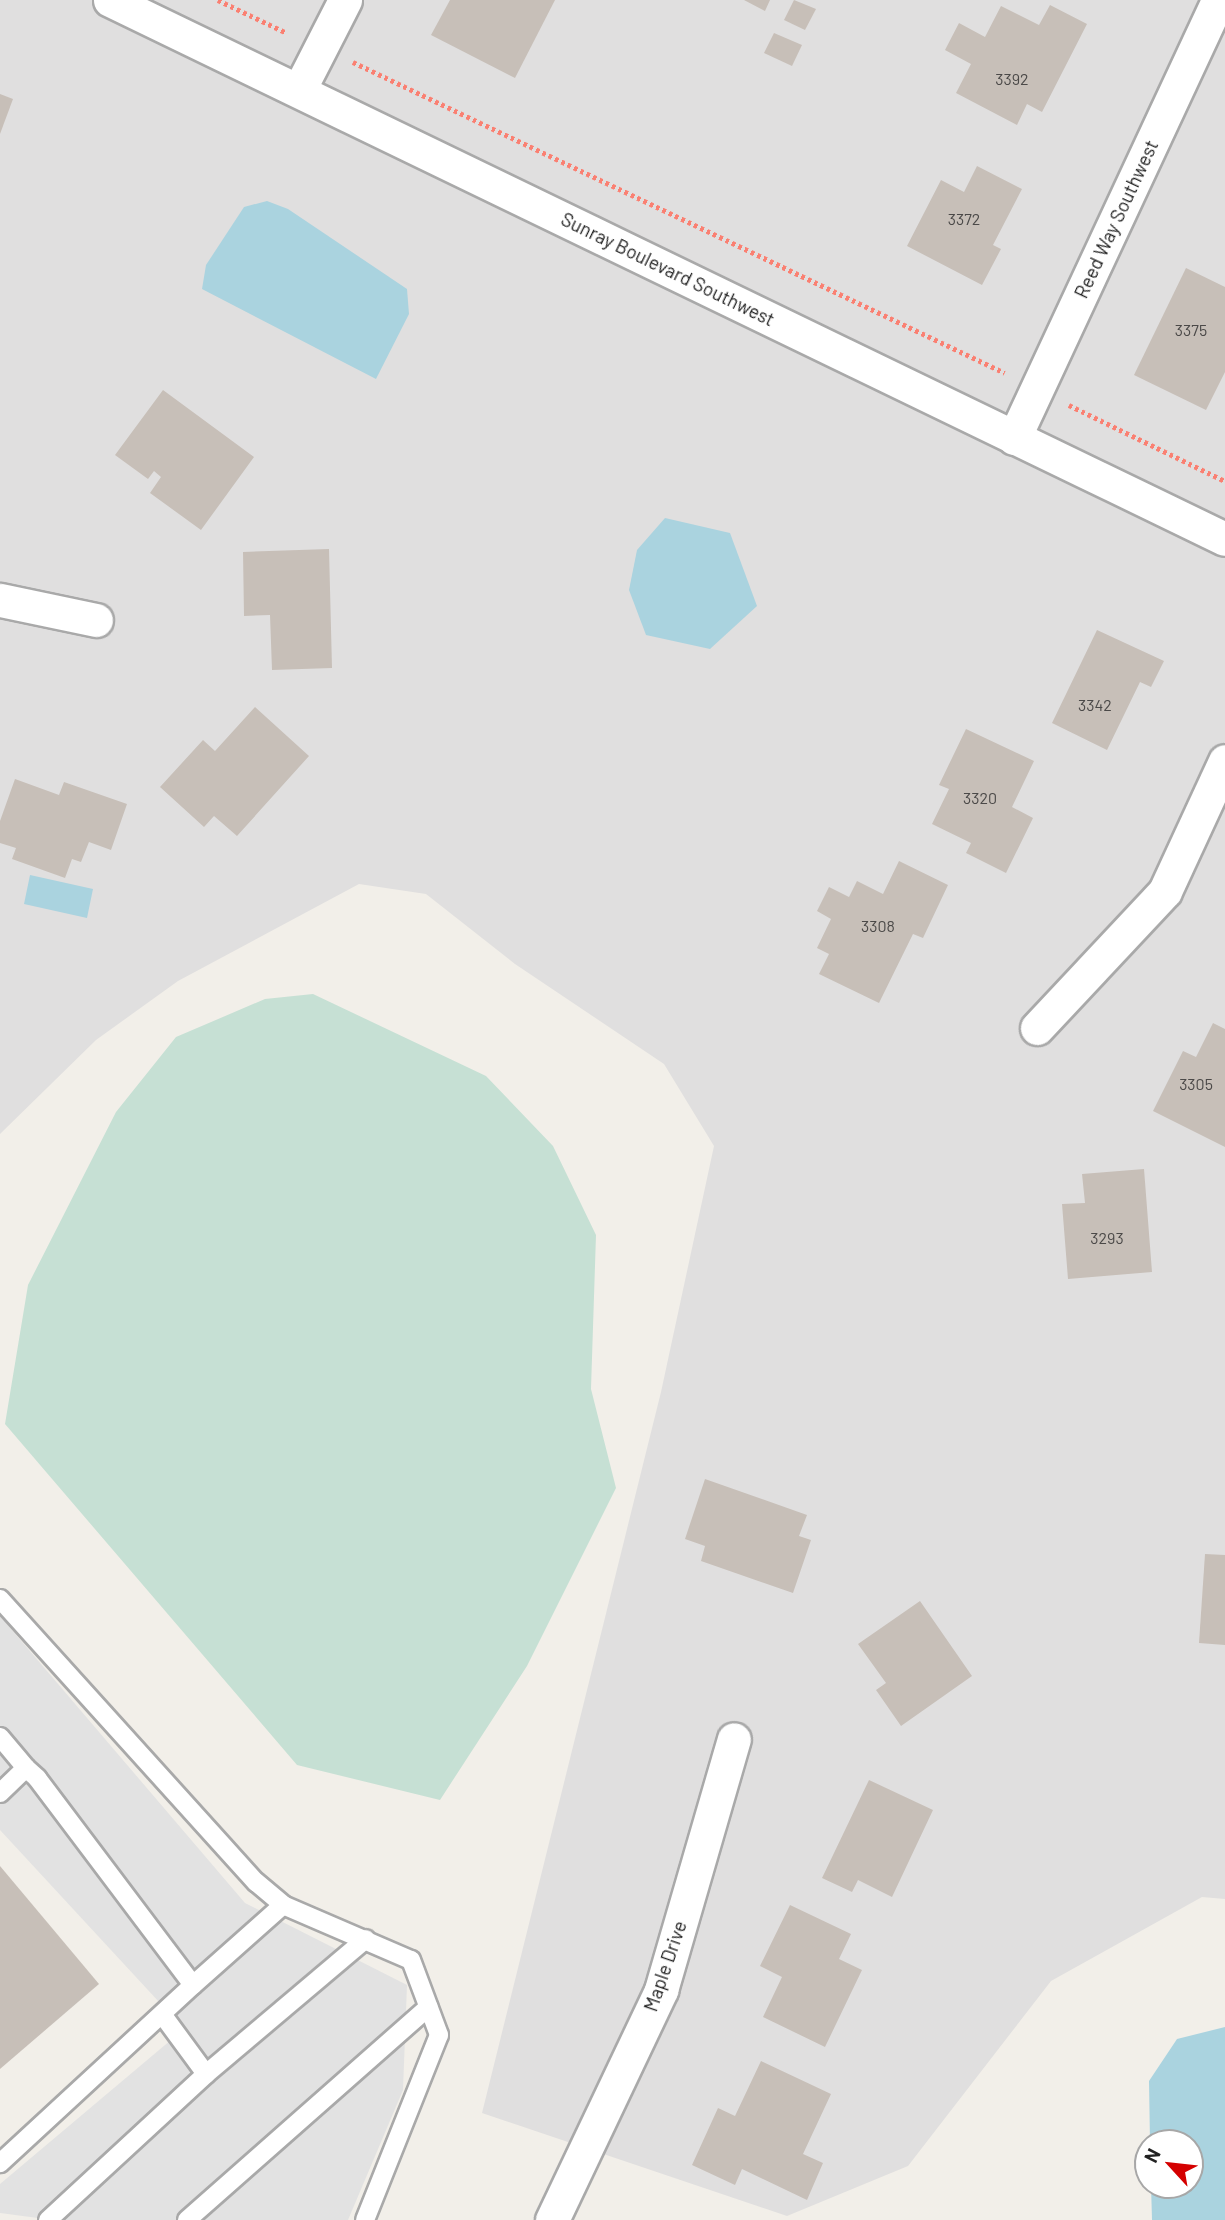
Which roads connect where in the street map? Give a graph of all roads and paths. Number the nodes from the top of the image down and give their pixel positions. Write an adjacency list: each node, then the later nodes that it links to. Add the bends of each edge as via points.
1 (110, 0): 6 (street, Sunray Boulevard Southwest)
2 (218, 0): 5 (path)
3 (345, 0): 5 (street)
4 (1217, 0): 7 (street, Reed Way Southwest)
5 (321, 46): 6 (street); 7 (path)
6 (299, 90): 8 (street, Sunray Boulevard Southwest)
7 (1037, 389): 8 (street, Reed Way Southwest); 9 (path)
8 (1014, 438): 10 (street, Sunray Boulevard Southwest)
9 (1225, 481)
10 (1225, 539)
11 (0, 600): 12 (street)
12 (96, 620)
13 (1225, 761): 14 (street, via 1165,891)
14 (1037, 1028)
15 (0, 1599): 20 (lane, via 256,1882)
16 (0, 1737): 18 (lane)
17 (734, 1739): 30 (street, Maple Drive, via 661,1990)
18 (26, 1768): 19 (lane); 22 (lane)
19 (0, 1793)
20 (283, 1905): 21 (lane); 22 (lane)
21 (366, 1939): 23 (lane, via 411,1960); 25 (lane)
22 (193, 1985): 24 (lane)
23 (429, 2007): 28 (lane); 29 (lane, via 439,2035)
24 (162, 2014): 25 (lane); 26 (lane)
25 (206, 2074): 27 (lane)
26 (0, 2163)
27 (48, 2220)
28 (187, 2220)
29 (365, 2220)
30 (552, 2220)

